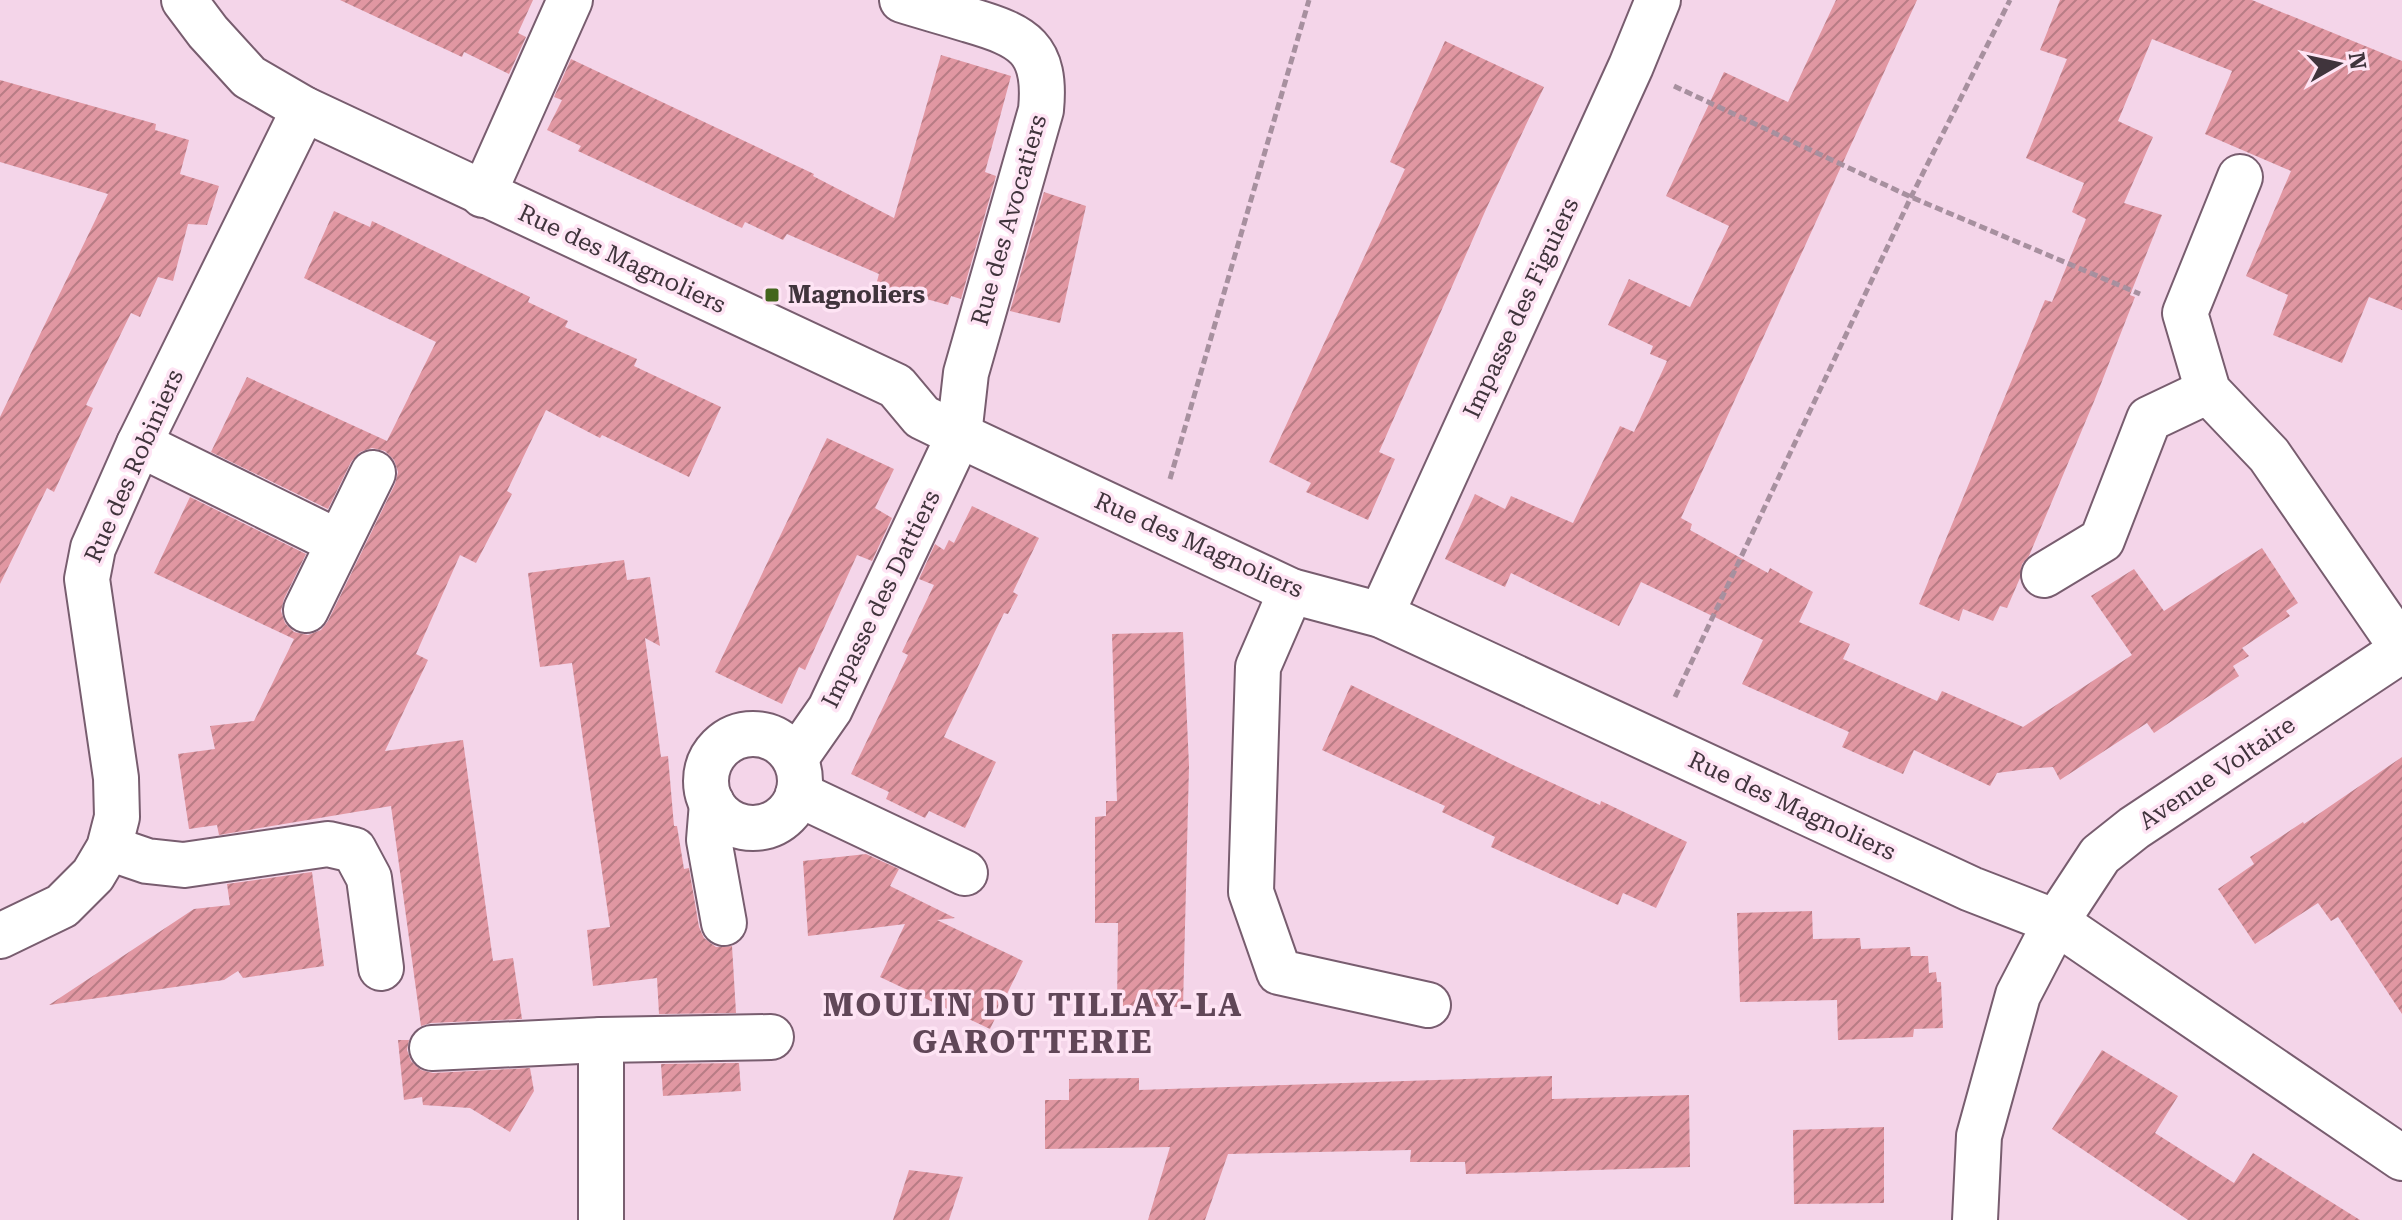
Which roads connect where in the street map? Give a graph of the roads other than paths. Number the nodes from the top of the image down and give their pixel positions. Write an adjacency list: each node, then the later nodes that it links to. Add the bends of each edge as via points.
1 (184, 0): 5 (street, Rue des Magnoliers, via 249,77)
2 (570, 0): 7 (street)
3 (902, 0): 9 (street, Rue des Avocatiers, via 1003,29 1023,41 1038,63 1044,86 966,373)
4 (1658, 0): 16 (street, Impasse des Figuiers)
5 (304, 109): 7 (street, Rue des Magnoliers); 10 (street, Rue des Robiniers)
6 (2240, 177): 8 (street, via 2185,313)
7 (483, 195): 9 (street, Rue des Magnoliers, via 896,386 922,417)
8 (2208, 391): 13 (street, via 2149,419 2102,540); 17 (street, via 2269,455)
9 (959, 435): 14 (street, Rue des Magnoliers); 18 (street, Impasse des Dattiers)
10 (139, 444): 12 (street); 20 (street, Rue des Robiniers, via 93,548 87,579 116,778 117,817)
11 (373, 473): 12 (street)
12 (338, 542): 15 (street)
13 (2044, 575)
14 (1291, 591): 16 (street, Rue des Magnoliers); 26 (street, via 1258,667 1251,892 1279,972)
15 (306, 610)
16 (1381, 615): 22 (street, Rue des Magnoliers, via 1971,889)
17 (2402, 649): 22 (street, Avenue Voltaire, via 2100,855)
18 (796, 776): 19 (street, via 793,807 760,827 733,823); 19 (street, via 785,746 769,736 734,737 710,763 707,787); 21 (street)
19 (712, 803): 23 (street, via 709,840)
20 (109, 848): 24 (street, Rue des Robiniers, via 93,875 62,906); 25 (street, via 147,861 184,865 328,844 354,850 369,878)
21 (965, 873)
22 (2056, 922): 30 (street, Rue des Magnoliers); 32 (street, Avenue Voltaire, via 2018,995 1979,1136)
23 (724, 923)
24 (0, 936)
25 (381, 968)
26 (1428, 1005)
27 (771, 1037): 28 (street)
28 (601, 1040): 29 (street); 31 (street)
29 (432, 1048)
30 (2402, 1158)
31 (601, 1220)
32 (1975, 1220)

